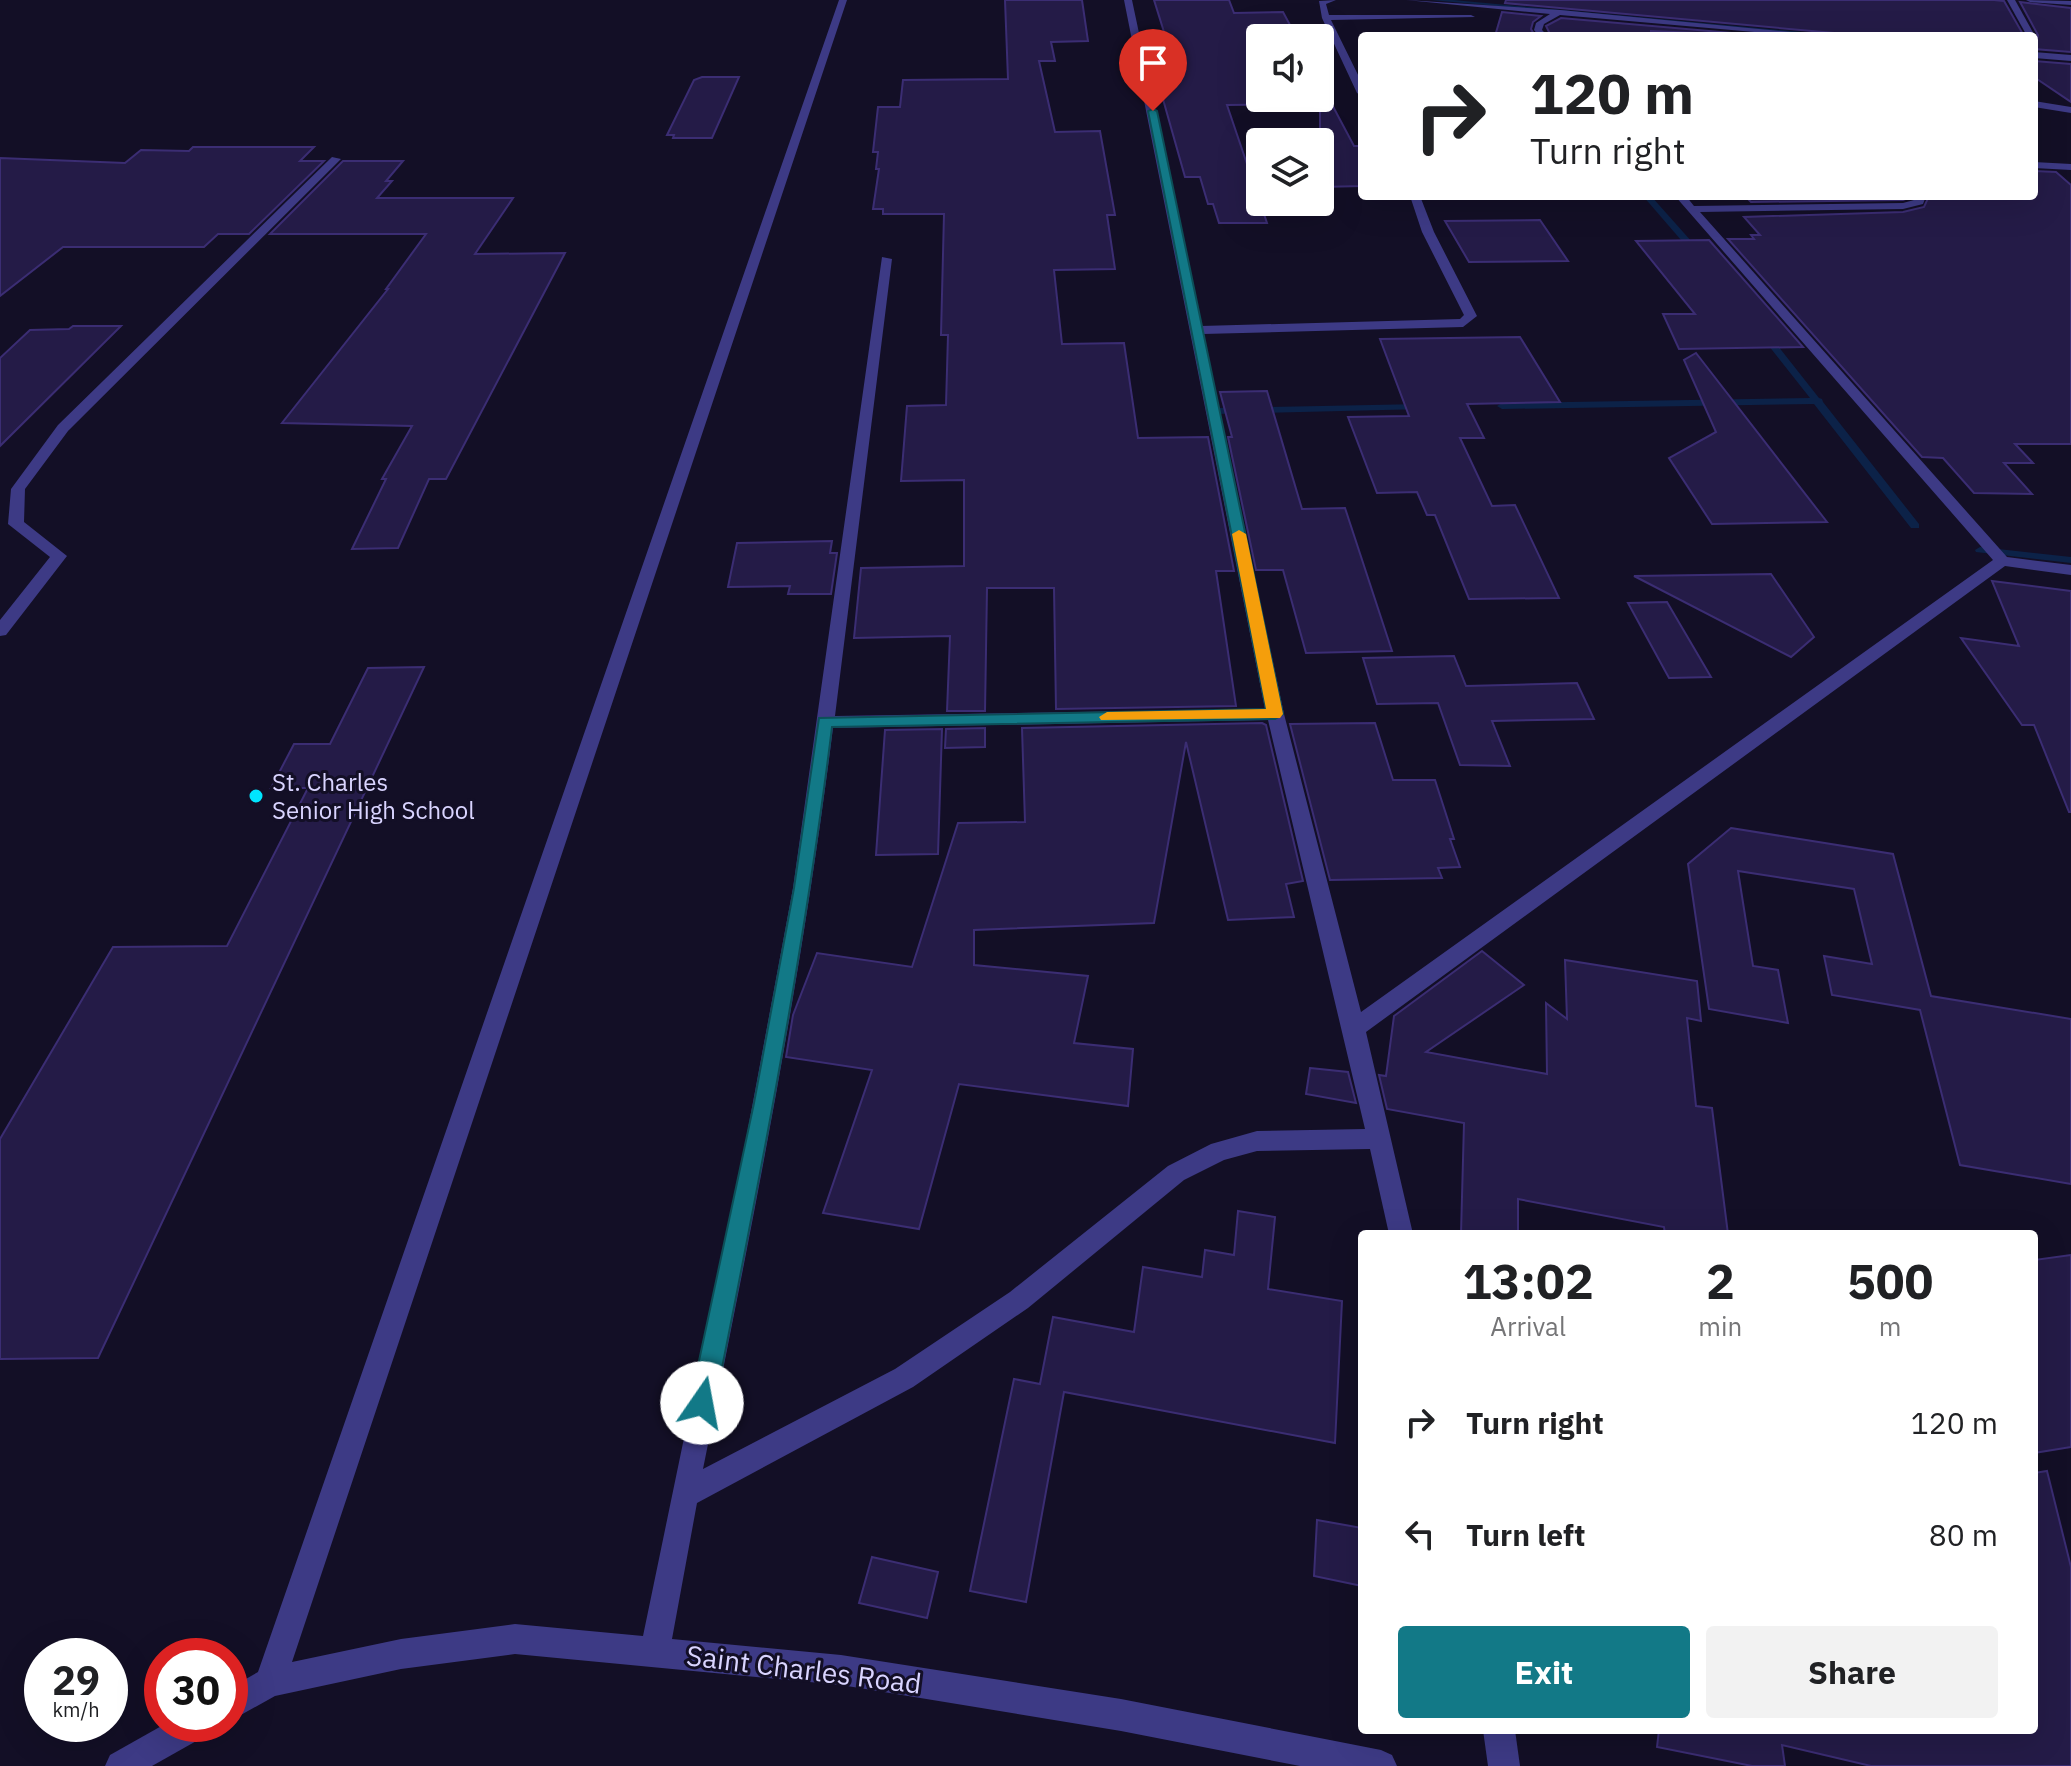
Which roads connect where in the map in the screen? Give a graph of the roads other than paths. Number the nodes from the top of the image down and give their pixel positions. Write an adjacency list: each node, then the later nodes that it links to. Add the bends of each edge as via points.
1 (843, 0): 41 (street)
2 (1128, 0): 30 (street)
3 (1332, 0): 12 (street, via 1322,3)
4 (1410, 0): 8 (street)
5 (1581, 0): 11 (street)
6 (2011, 0): 16 (street)
7 (2030, 0): 9 (street)
8 (1480, 3): 10 (street)
9 (2071, 3)
10 (1560, 12): 11 (street); 13 (street)
11 (1580, 13): 15 (street)
12 (1326, 18): 13 (street); 19 (street)
13 (1547, 18): 14 (street, via 1540,23)
14 (1540, 32)
15 (1767, 32)
16 (2029, 32)
17 (2038, 55): 18 (street)
18 (2071, 58)
19 (1358, 85)
20 (2038, 105): 21 (street)
21 (2071, 110)
22 (336, 159): 33 (street, via 63,428 18,489 16,524 59,556)
23 (2038, 165): 24 (street)
24 (2071, 167)
25 (1416, 200): 30 (street, via 1471,316 1463,323)
26 (1684, 200): 28 (street)
27 (1920, 200): 28 (street, via 1903,206)
28 (1692, 209): 31 (street)
29 (886, 259): 35 (street)
30 (1198, 330): 34 (street)
31 (2002, 561): 32 (street); 36 (street)
32 (2071, 570)
33 (0, 631)
34 (1275, 714): 35 (street); 36 (street)
35 (825, 722): 39 (street, via 803,888 762,1118)
36 (1354, 1029): 37 (street)
37 (1378, 1139): 38 (street); 39 (street, via 1257,1141 1219,1151 1176,1173 1019,1300 904,1378)
38 (1400, 1230)
39 (684, 1494): 40 (street)
40 (655, 1651): 41 (street, Saint Charles Road, via 515,1639 401,1654); 46 (street, Saint Charles Road, via 856,1673 1121,1715)
41 (270, 1682): 42 (street, Saint Charles Road)
42 (248, 1695)
43 (1500, 1734): 47 (street)
44 (164, 1742): 45 (street)
45 (121, 1766)
46 (1381, 1766)
47 (1504, 1766)

